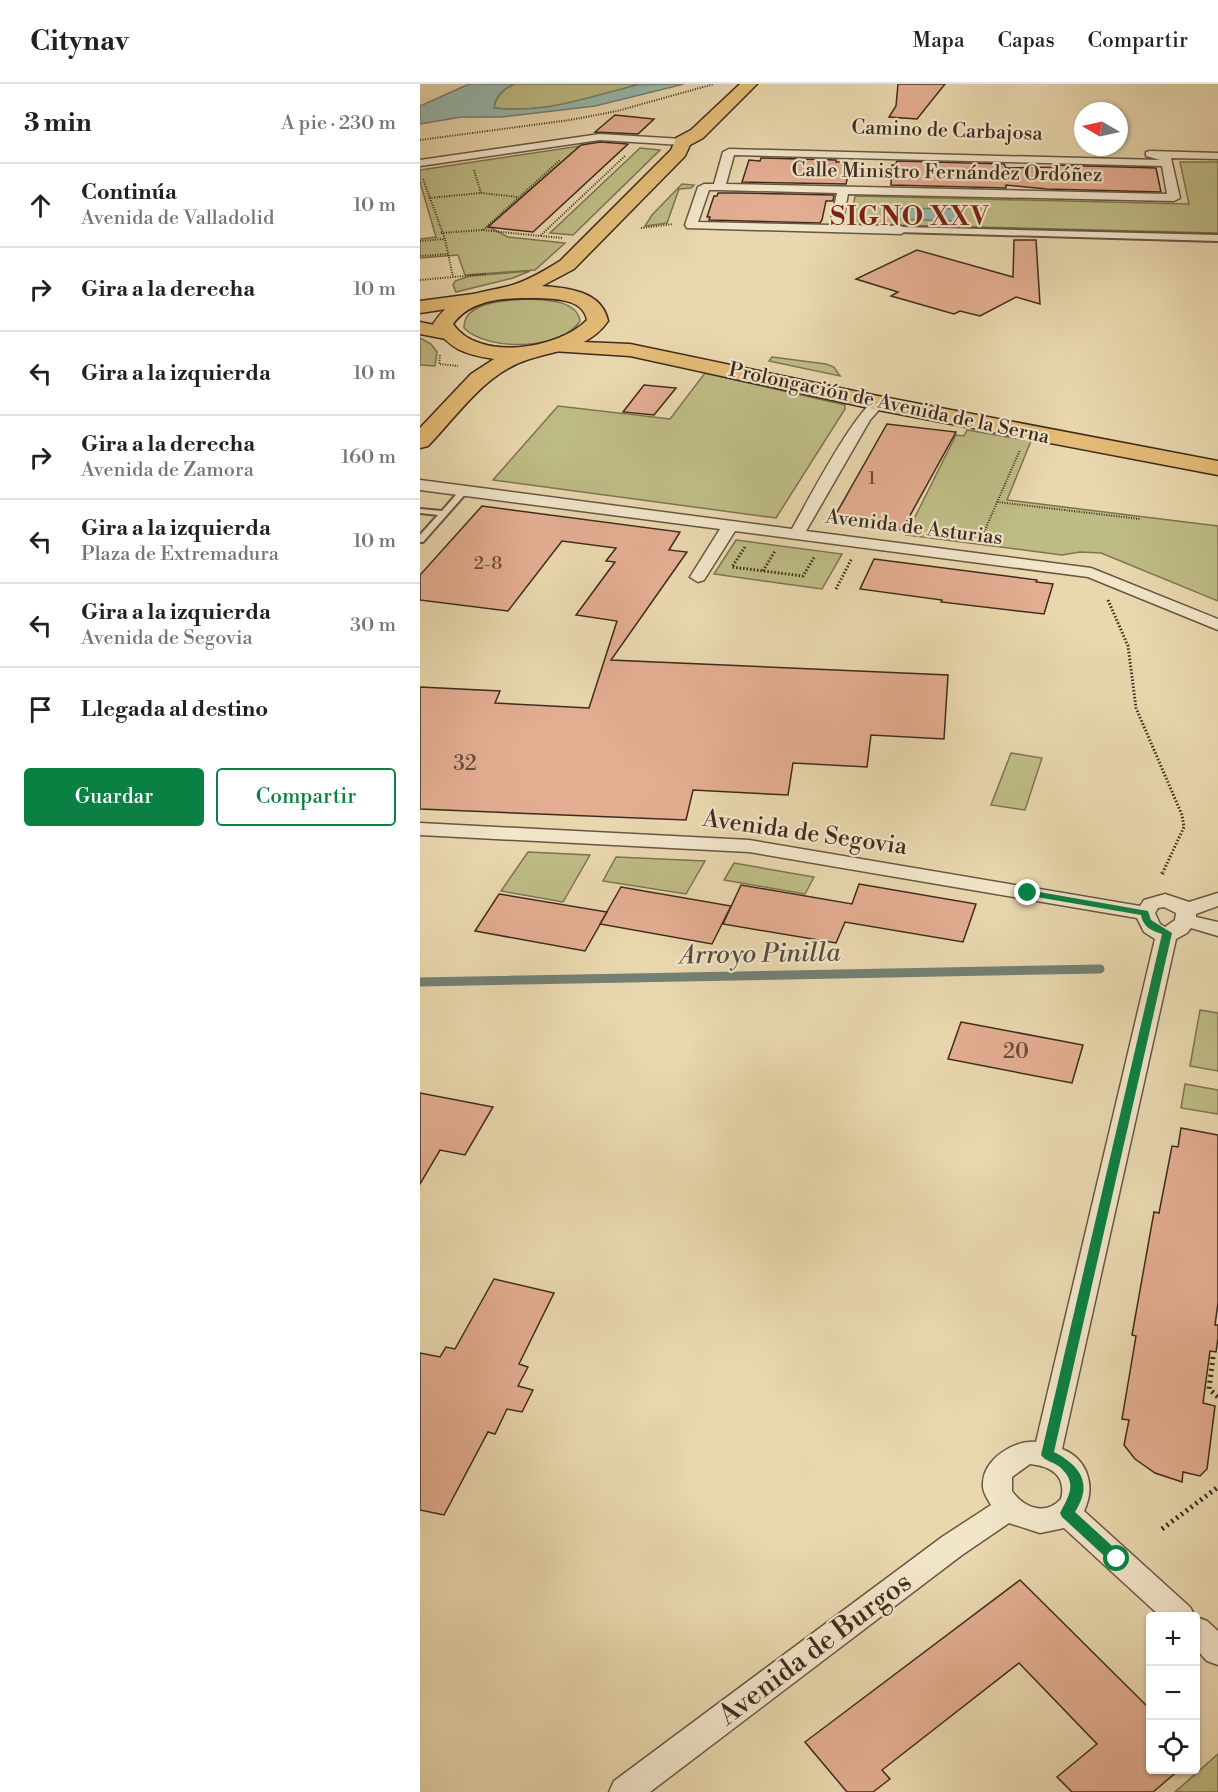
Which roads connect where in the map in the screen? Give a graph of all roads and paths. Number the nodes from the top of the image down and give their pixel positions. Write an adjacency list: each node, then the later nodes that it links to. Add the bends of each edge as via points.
1 (714, 84): 4 (path, via 570,121)
2 (749, 84): 7 (main road, via 697,134)
3 (763, 84): 7 (main road)
4 (420, 140)
5 (579, 140): 6 (street); 12 (street); 20 (path)
6 (643, 140): 7 (street); 25 (path, via 540,236)
7 (702, 144): 8 (street); 17 (street); 34 (main road, via 679,152 567,265 541,281); 36 (main road, via 584,269 580,279)
8 (874, 151): 9 (street); 15 (street)
9 (1026, 155): 11 (street); 16 (street)
10 (1218, 156): 11 (street)
11 (1165, 159): 16 (street, Calle Ministro Fernández Ordóñez, via 1174,198)
12 (420, 163)
13 (472, 164): 19 (path)
14 (421, 171): 21 (path)
15 (868, 181): 16 (street, Calle Ministro Fernández Ordóñez); 18 (street, Calle Ministro Fernández Ordóñez)
16 (1026, 185)
17 (718, 187): 18 (street, Calle Ministro Fernández Ordóñez); 22 (street, via 704,187)
18 (843, 190): 24 (street)
19 (482, 193): 20 (path); 21 (path)
20 (519, 197): 25 (path)
21 (429, 198): 27 (path)
22 (691, 223): 23 (path); 24 (street)
23 (641, 228)
24 (835, 228): 26 (street)
25 (483, 230): 27 (path)
26 (901, 230): 28 (street)
27 (441, 233): 29 (path)
28 (1218, 238)
29 (445, 239): 30 (path); 31 (path)
30 (420, 241)
31 (448, 254): 32 (path); 33 (path, via 453,277)
32 (420, 256)
33 (420, 280)
34 (507, 293): 35 (main road); 36 (main road, via 550,293)
35 (474, 300): 37 (main road); 40 (main road, via 448,315 443,324)
36 (584, 302): 38 (main road, via 596,311)
37 (420, 307)
38 (598, 321): 41 (main road, via 579,340); 47 (main road, Prolongación de Avenida de la Serna, via 641,341 754,367)
39 (420, 328): 40 (main road)
40 (451, 337): 42 (main road, via 494,352); 43 (main road, via 459,353)
41 (559, 347): 42 (main road); 44 (main road, Prolongación de Avenida de la Serna, via 630,350)
42 (526, 352): 46 (main road, via 479,379)
43 (457, 366)
44 (878, 403): 48 (main road, Prolongación de Avenida de la Serna); 56 (street, via 864,418)
45 (1025, 440): 51 (path)
46 (420, 441)
47 (1218, 457)
48 (1218, 468)
49 (420, 485): 50 (street, Avenida de Asturias)
50 (464, 490): 53 (lane); 55 (street, Avenida de Asturias)
51 (997, 502): 54 (path); 60 (path)
52 (420, 511): 53 (lane)
53 (443, 513): 58 (lane)
54 (1140, 519)
55 (731, 525): 56 (street, Avenida de Asturias); 64 (street)
56 (796, 535): 67 (street, Avenida de Asturias, via 1091,573)
57 (751, 539): 63 (path, via 732,567)
58 (420, 540)
59 (780, 543): 63 (path)
60 (978, 547)
61 (820, 548): 63 (path, via 803,576)
62 (856, 552): 65 (path)
63 (764, 571)
64 (698, 577)
65 (836, 588)
66 (1107, 597): 69 (path, via 1128,646 1136,708 1182,815 1184,827)
67 (1218, 625)
68 (420, 829): 71 (street, Avenida de Segovia, via 749,846)
69 (1162, 874)
70 (1218, 899): 72 (street)
71 (1145, 913): 72 (street, via 1152,904 1165,900 1180,902); 73 (street, via 1147,921)
72 (1203, 920): 73 (street, via 1186,932)
73 (1167, 933): 76 (street)
74 (1213, 1357): 75 (path, via 1209,1389)
75 (1218, 1397)
76 (1047, 1455): 78 (street, via 1030,1453 1014,1457 1002,1467 997,1481 999,1496); 79 (street, via 1066,1465 1077,1480 1077,1498)
77 (1218, 1487): 80 (path)
78 (1008, 1509): 79 (street, via 1027,1519 1048,1521); 84 (street, Avenida de Burgos, via 952,1546)
79 (1067, 1513): 81 (street)
80 (1162, 1529)
81 (1175, 1612)
82 (1200, 1634): 83 (street)
83 (1218, 1651)
84 (625, 1792)

